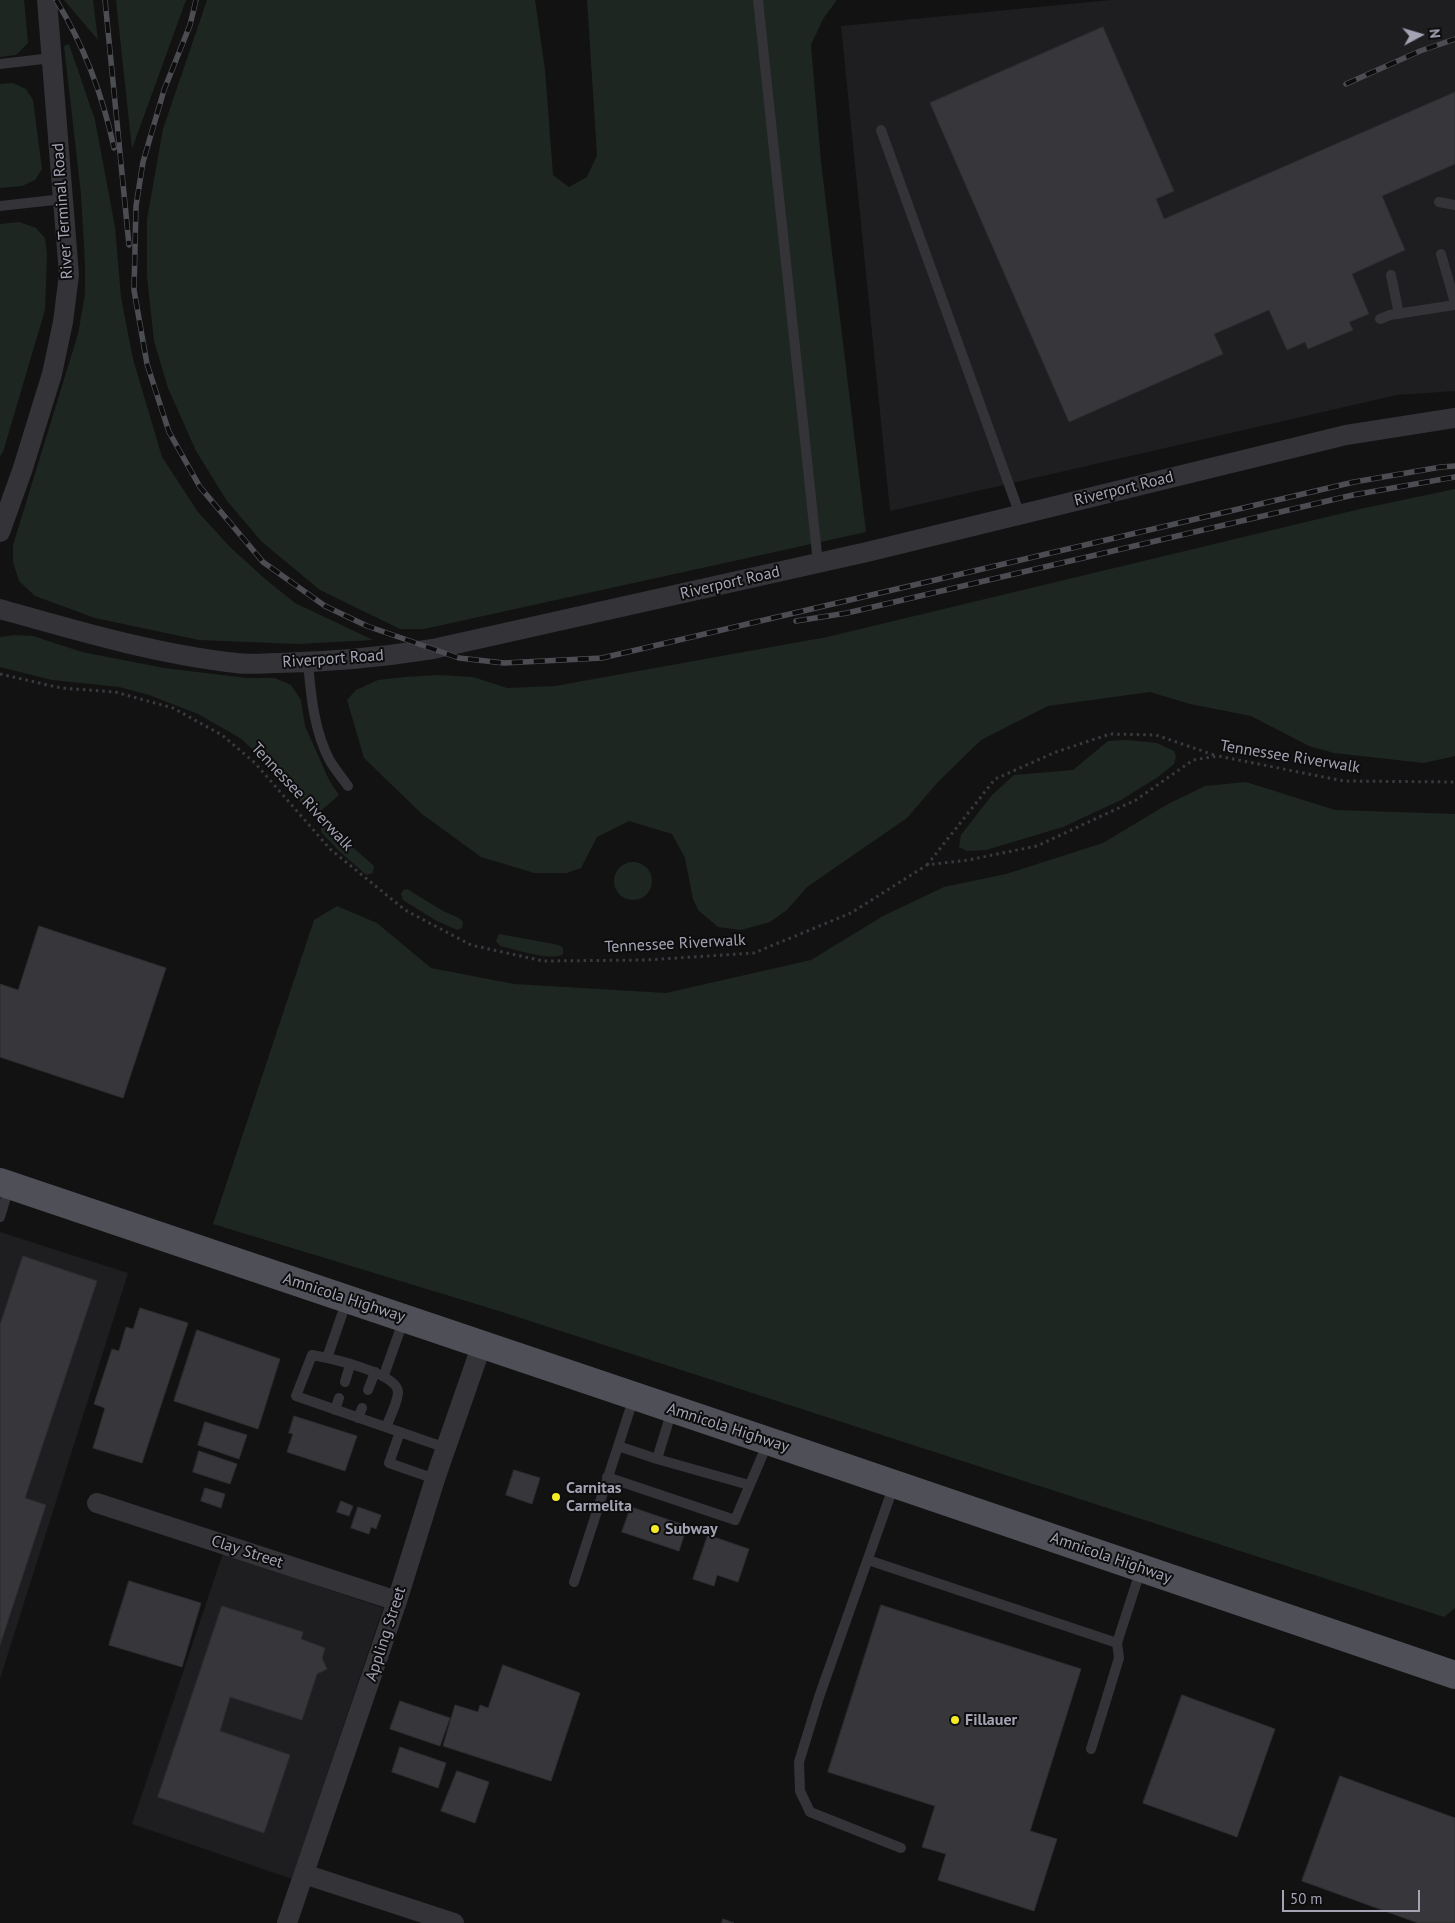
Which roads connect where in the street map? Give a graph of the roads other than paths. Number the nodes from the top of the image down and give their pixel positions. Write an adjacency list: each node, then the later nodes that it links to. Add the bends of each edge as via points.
1 (47, 0): 3 (street, River Terminal Road)
2 (758, 0): 19 (lane)
3 (52, 58): 4 (lane); 6 (street, River Terminal Road)
4 (0, 64)
5 (881, 130): 17 (lane)
6 (63, 199): 9 (lane); 16 (street, River Terminal Road, via 69,275 63,322 52,374)
7 (1439, 202): 8 (lane)
8 (1455, 205)
9 (0, 206)
10 (1441, 254): 12 (lane)
11 (1391, 275): 13 (lane)
12 (1455, 304): 13 (lane)
13 (1399, 314): 14 (lane)
14 (1380, 319)
15 (1455, 418): 17 (street, Riverport Road, via 1346,435)
16 (5, 506): 18 (street, River Terminal Road)
17 (1020, 514): 19 (street, Riverport Road)
18 (0, 532)
19 (818, 563): 21 (street, Riverport Road, via 433,649)
20 (0, 609): 21 (street, Riverport Road, via 106,639 178,654 238,664)
21 (308, 663): 22 (lane, via 312,706 320,733 330,760)
22 (348, 786)
23 (5, 1184): 24 (lane); 25 (main road, Amnicola Highway)
24 (0, 1217)
25 (348, 1299): 26 (main road, Amnicola Highway); 28 (lane)
26 (404, 1318): 27 (main road, Amnicola Highway); 30 (lane)
27 (482, 1344): 33 (main road, Amnicola Highway); 43 (street, Appling Street)
28 (327, 1358): 29 (lane); 36 (lane, via 312,1355 296,1396)
29 (350, 1365): 30 (lane); 31 (lane)
30 (380, 1374): 32 (lane); 39 (lane, via 397,1386 398,1393)
31 (345, 1382)
32 (368, 1390)
33 (634, 1396): 37 (main road, Amnicola Highway); 42 (lane)
34 (338, 1398): 36 (lane)
35 (362, 1408): 38 (lane)
36 (334, 1410): 38 (lane)
37 (672, 1410): 41 (main road, Amnicola Highway); 44 (lane)
38 (358, 1418): 39 (lane)
39 (386, 1427): 40 (lane)
40 (400, 1432): 43 (lane); 46 (lane, via 389,1463)
41 (768, 1441): 47 (main road, Amnicola Highway); 48 (lane)
42 (618, 1446): 44 (lane); 45 (lane)
43 (446, 1448): 46 (street, Appling Street)
44 (657, 1459): 48 (lane)
45 (607, 1477): 48 (lane, via 735,1520); 52 (lane)
46 (435, 1479): 53 (street, Appling Street)
47 (894, 1484): 50 (lane); 51 (main road, Amnicola Highway)
48 (749, 1485)
49 (97, 1503): 53 (street, Clay Street)
50 (868, 1560): 54 (lane); 57 (lane, via 799,1762 800,1791 810,1812)
51 (1142, 1568): 54 (lane); 55 (main road, Amnicola Highway)
52 (574, 1582)
53 (397, 1601): 58 (street, Appling Street)
54 (1117, 1643): 56 (lane, via 1119,1658)
55 (1455, 1676)
56 (1091, 1749)
57 (901, 1848)
58 (304, 1874): 59 (street, Appling Street); 60 (street)
59 (287, 1923)
60 (454, 1923)

